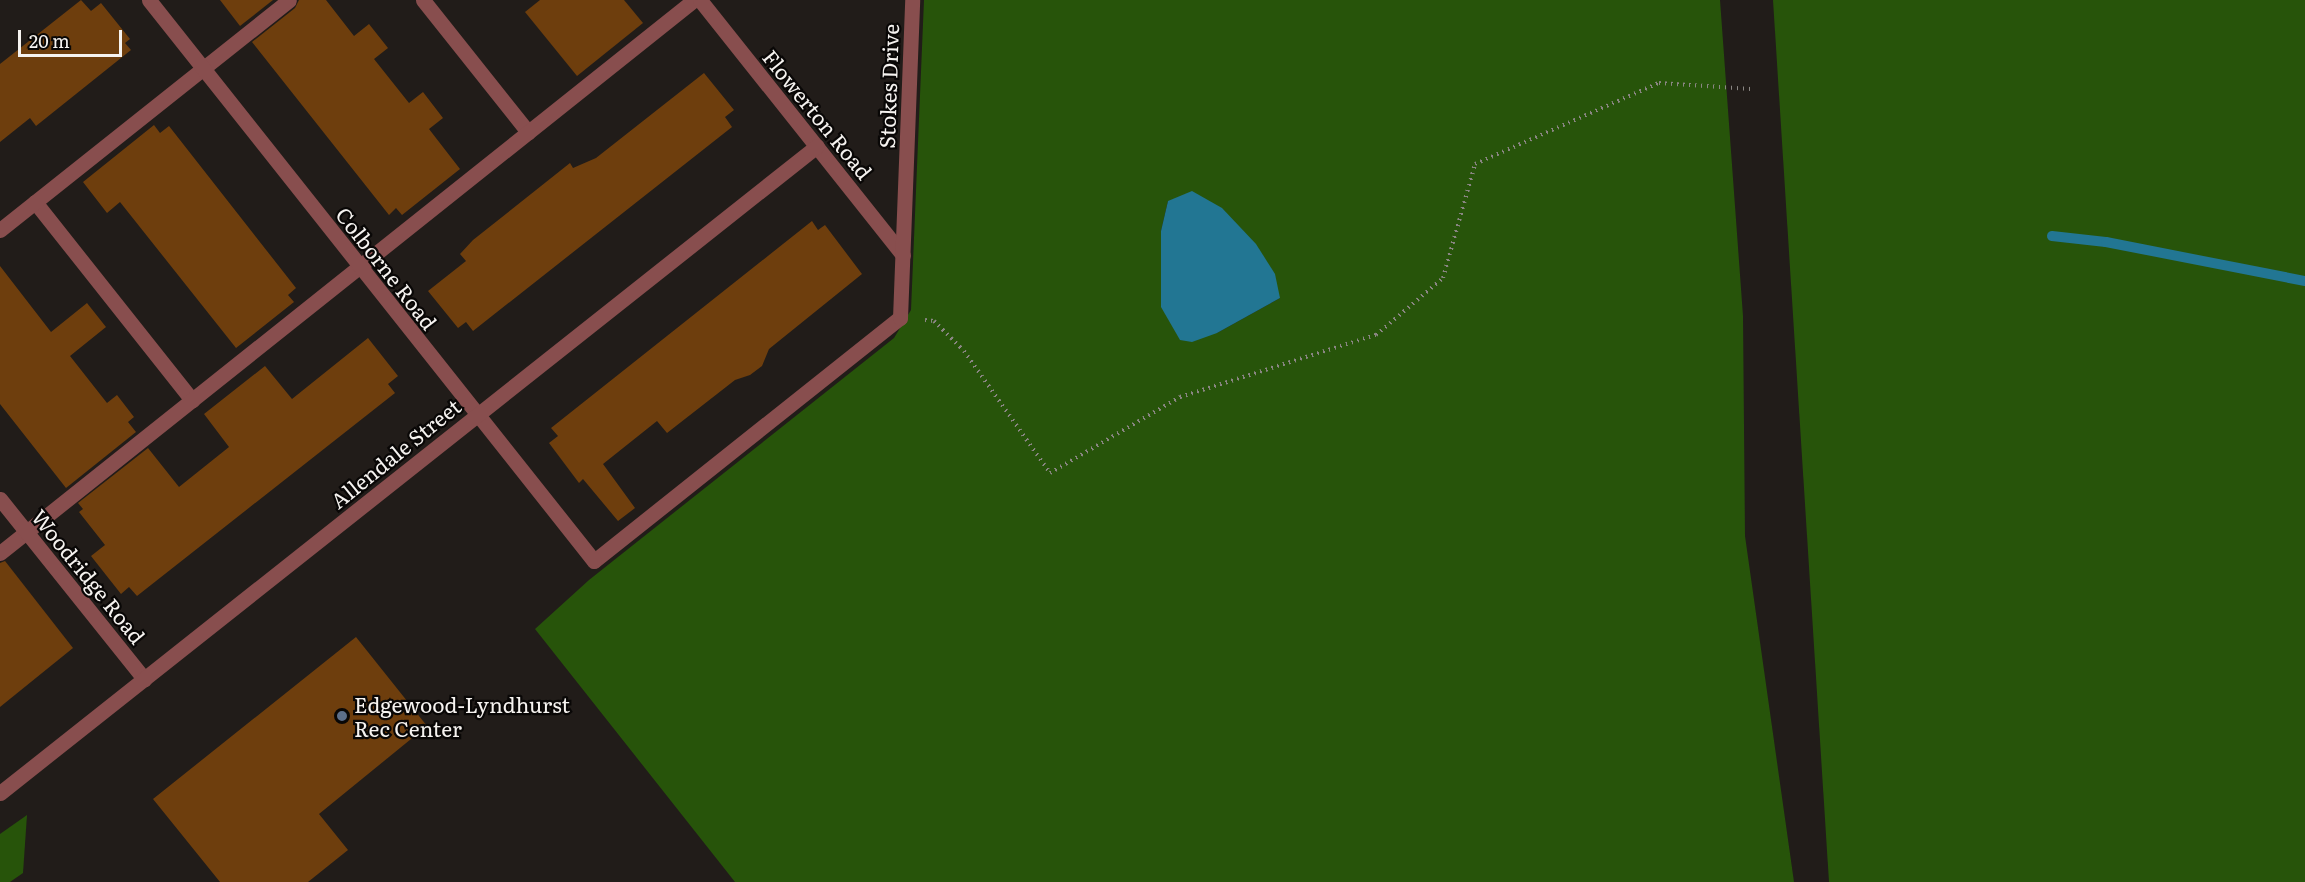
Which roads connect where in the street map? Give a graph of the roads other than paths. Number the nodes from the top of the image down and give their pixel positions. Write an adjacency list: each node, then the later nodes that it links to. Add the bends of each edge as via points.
1 (149, 0): 7 (street, Colborne Road)
2 (289, 0): 7 (street)
3 (423, 0): 8 (street)
4 (694, 0): 8 (street)
5 (700, 0): 9 (street, Flowerton Road)
6 (912, 0): 12 (street, Stokes Drive)
7 (203, 68): 10 (street); 13 (street, Colborne Road)
8 (528, 132): 13 (street)
9 (817, 146): 12 (street, Flowerton Road); 15 (street, Allendale Street)
10 (35, 202): 11 (street); 14 (street)
11 (0, 230)
12 (903, 255): 19 (street, Stokes Drive, via 900,318)
13 (359, 267): 14 (street); 15 (street, Colborne Road)
14 (192, 400): 17 (street)
15 (477, 414): 19 (street, Colborne Road); 20 (street, Allendale Street)
16 (0, 499): 17 (street, Woodridge Road)
17 (26, 532): 18 (street); 20 (street, Woodridge Road)
18 (0, 553)
19 (594, 561)
20 (144, 679): 21 (street, Allendale Street)
21 (0, 793)

